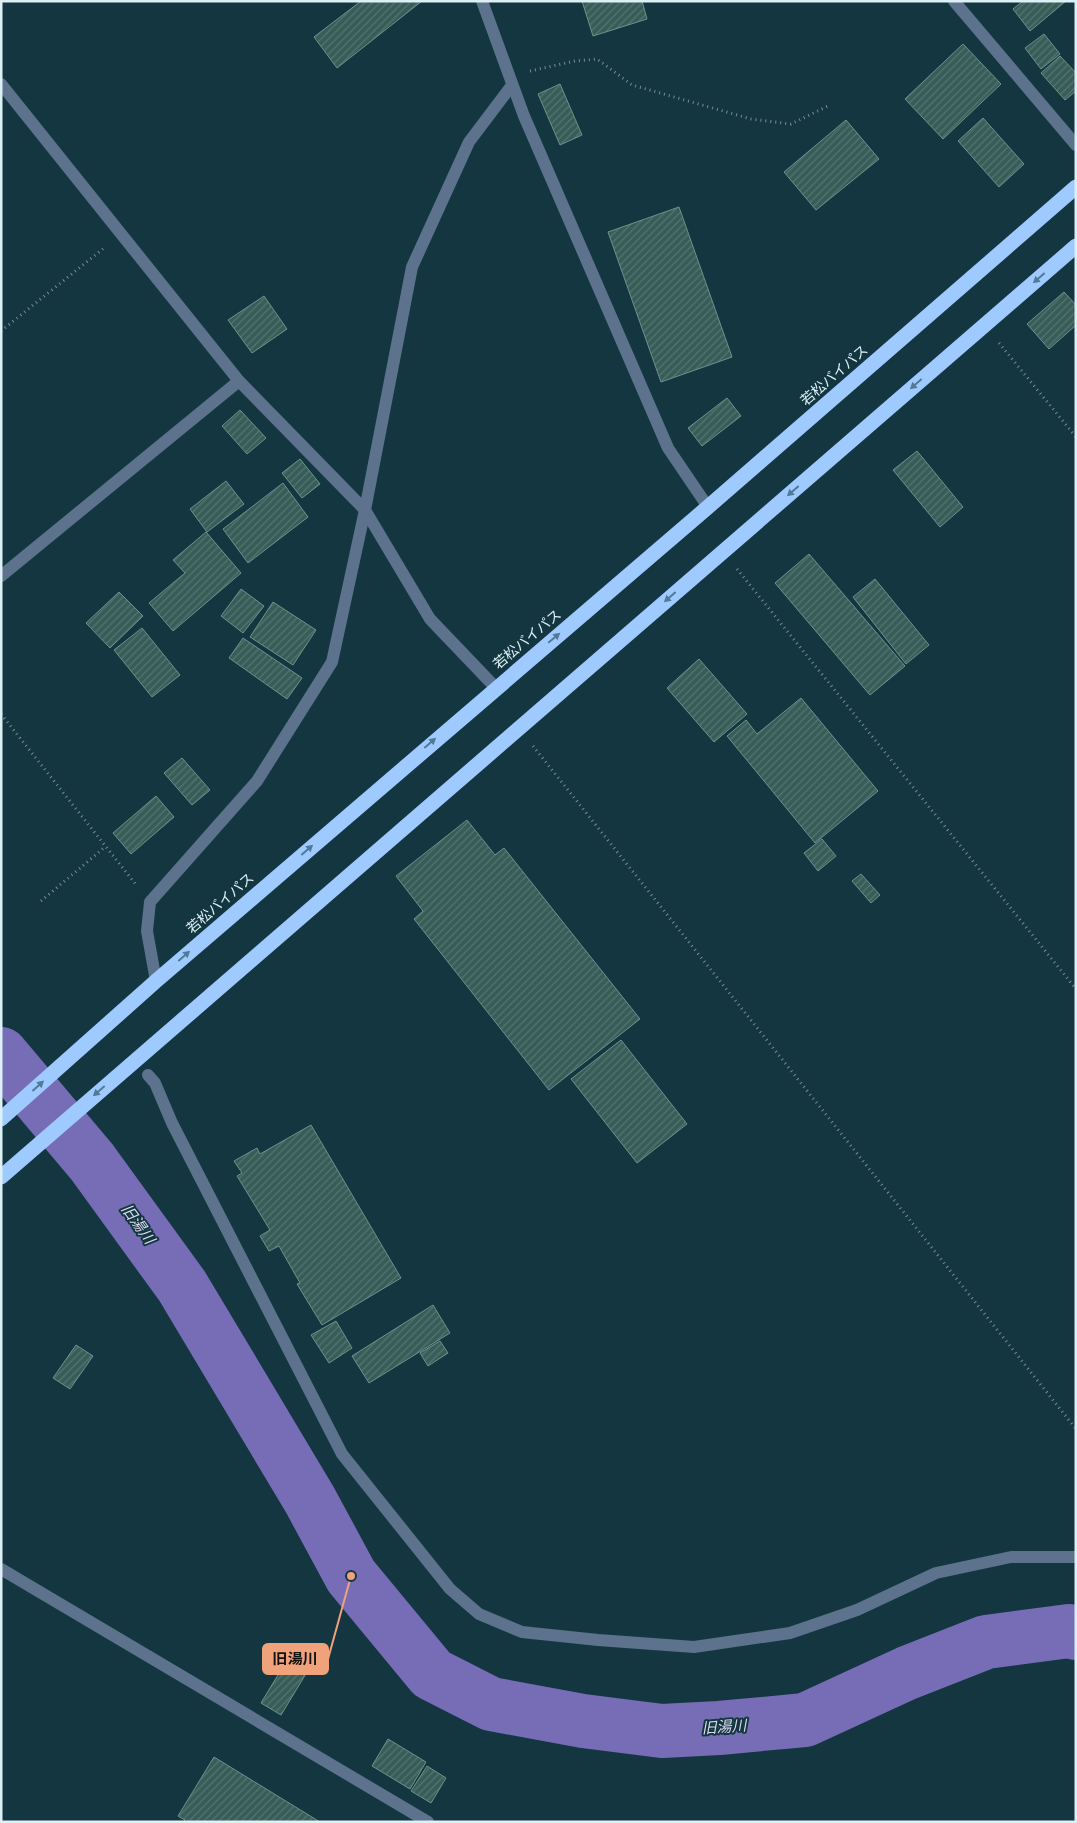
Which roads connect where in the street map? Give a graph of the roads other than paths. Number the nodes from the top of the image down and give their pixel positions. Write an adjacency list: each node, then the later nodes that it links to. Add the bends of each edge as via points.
1 (482, 1): 3 (street)
2 (954, 1): 5 (street)
3 (511, 80): 9 (street, via 668,448); 10 (street, via 469,142 412,267)
4 (1, 84): 8 (street)
5 (1076, 145)
6 (1076, 186): 9 (highway, 若松バイパス)
7 (1076, 246): 16 (highway, one-way to 16)
8 (239, 381): 10 (street); 11 (street)
9 (708, 507): 12 (highway, 若松バイパス, one-way to 9)
10 (365, 510): 12 (street, via 430,619); 13 (street, via 332,662 257,781 150,902 147,931)
11 (1, 576)
12 (495, 687): 13 (highway, 若松バイパス, one-way to 12)
13 (156, 981): 15 (highway, 若松バイパス, one-way to 13)
14 (148, 1075): 17 (street, via 155,1083 172,1123 342,1454 450,1589 479,1614 522,1632 694,1647 790,1633 857,1610 936,1573 1011,1557)
15 (1, 1119)
16 (1, 1177)
17 (1076, 1557)
18 (1, 1569): 19 (street)
19 (428, 1822)

